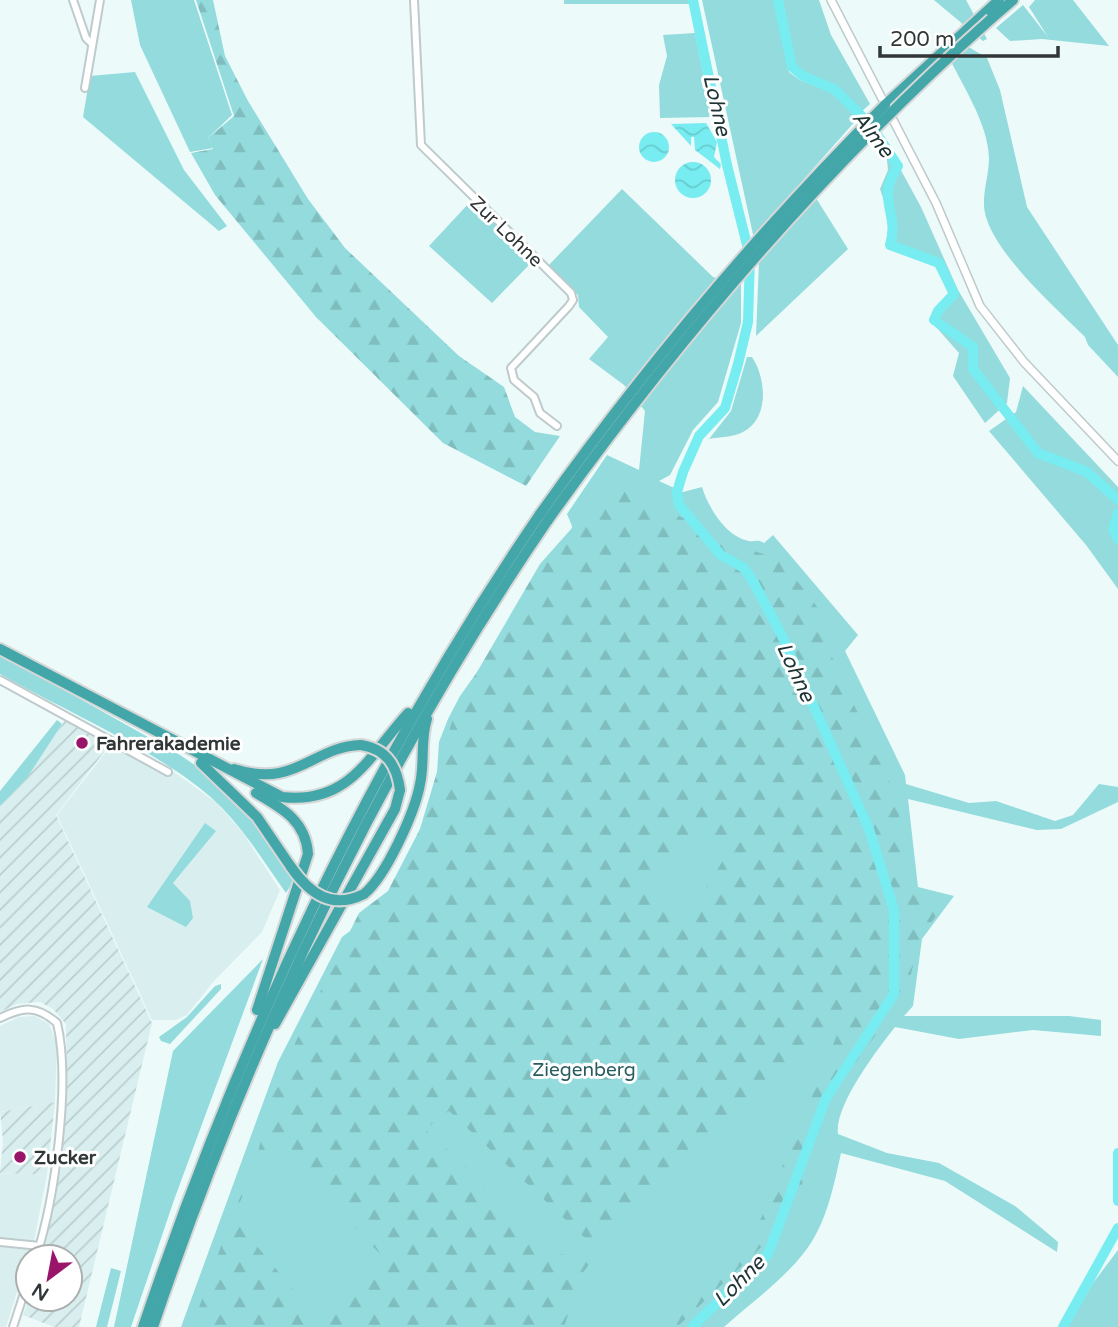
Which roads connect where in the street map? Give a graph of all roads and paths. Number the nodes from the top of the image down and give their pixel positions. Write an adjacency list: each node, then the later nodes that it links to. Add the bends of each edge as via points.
1 (73, 0): 8 (street)
2 (100, 0): 8 (street)
3 (414, 0): 10 (street, Zur Lohne, via 421,145 571,293 569,306 511,368 514,380 534,397 540,413)
4 (831, 0): 11 (street, via 936,203 980,306 1024,362)
5 (999, 0): 7 (highway)
6 (1013, 0): 7 (highway)
7 (988, 15): 14 (highway, bridge, via 764,244 675,350 544,517)
8 (92, 44): 9 (street)
9 (85, 88)
10 (557, 426)
11 (1118, 461)
12 (0, 649): 15 (highway)
13 (0, 680): 16 (street)
14 (430, 695): 15 (highway, via 350,781 325,794 282,797); 15 (highway, bridge, via 416,799 381,874 365,894 347,901 329,901 309,890 257,817); 18 (highway, via 322,884); 19 (highway, via 330,890)
15 (200, 759): 18 (highway, via 281,808 301,827 308,843 306,866 254,1017); 19 (highway, bridge, via 268,775 361,745 386,755 398,774 396,809)
16 (168, 772)
17 (0, 1018): 20 (street, via 24,1008 39,1010 57,1023 62,1042 58,1134)
18 (251, 1039): 21 (highway)
19 (251, 1065): 22 (highway)
20 (40, 1243)
21 (143, 1327)
22 (153, 1327)

